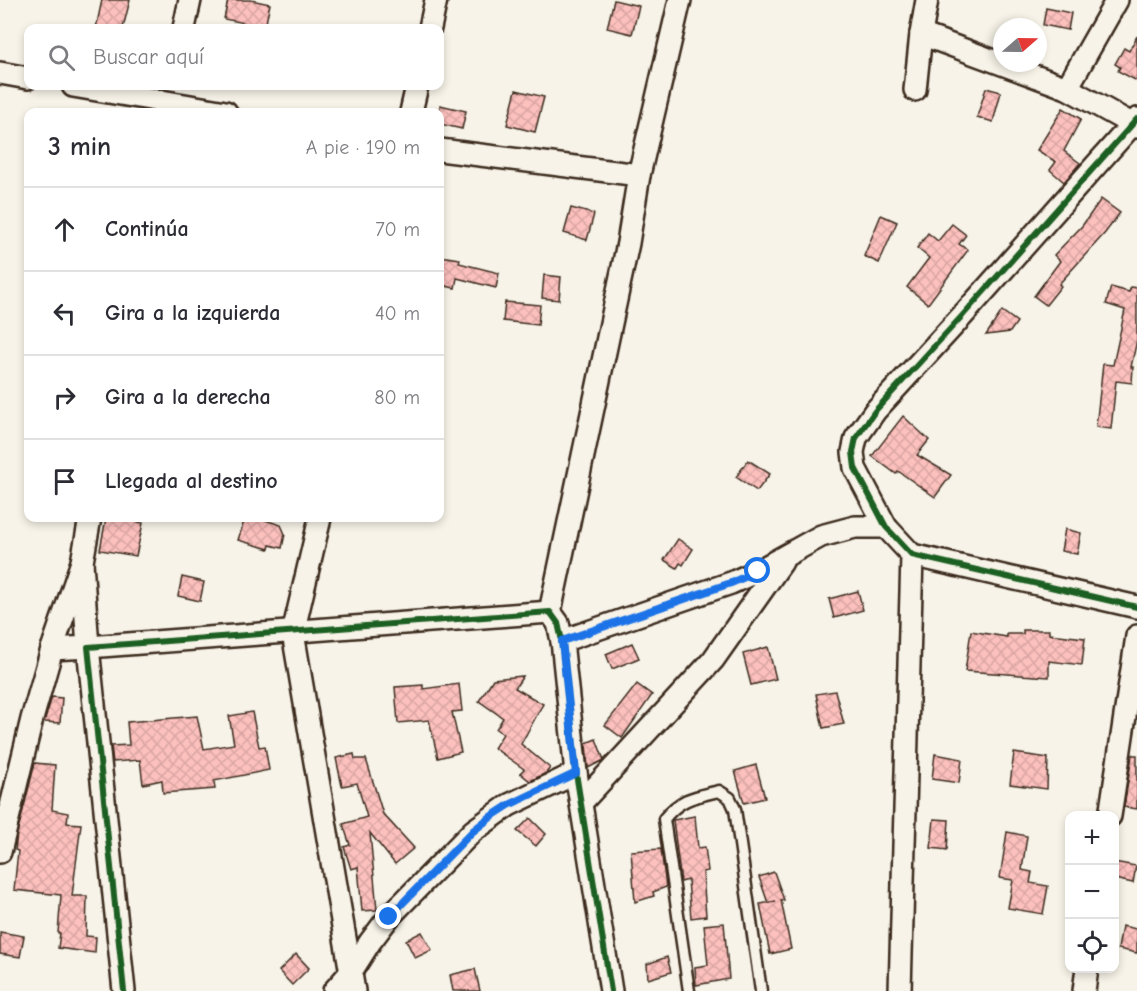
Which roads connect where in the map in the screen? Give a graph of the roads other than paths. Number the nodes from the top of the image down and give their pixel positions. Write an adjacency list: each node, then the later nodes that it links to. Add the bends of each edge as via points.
1 (190, 0): 6 (street)
2 (436, 0): 7 (street)
3 (680, 0): 20 (street)
4 (927, 0): 8 (street)
5 (1117, 0): 11 (street)
6 (185, 24)
7 (431, 24)
8 (921, 34): 11 (street); 14 (street)
9 (0, 73): 10 (street)
10 (24, 77)
11 (1067, 88): 18 (street)
12 (100, 90): 15 (street)
13 (416, 90): 17 (street)
14 (915, 90)
15 (169, 100): 16 (street)
16 (207, 108)
17 (412, 108)
18 (1136, 124): 23 (street, via 874,411 856,438 855,468)
19 (444, 151): 20 (street)
20 (639, 175): 28 (street)
21 (89, 522): 26 (street)
22 (319, 522): 29 (street)
23 (886, 527): 24 (street, via 855,527 821,536); 25 (street)
24 (786, 555): 31 (street, via 731,583); 35 (street, via 712,660)
25 (912, 555): 27 (street); 45 (street)
26 (82, 562): 32 (street); 33 (street)
27 (1137, 607)
28 (550, 612): 29 (street); 31 (street, via 558,623)
29 (293, 633): 32 (street); 39 (street)
30 (1137, 636): 36 (street)
31 (562, 641): 34 (street)
32 (88, 647): 33 (street); 40 (street)
33 (52, 649): 37 (street)
34 (576, 773): 35 (street); 39 (street, via 509,805 473,831 389,917 370,942)
35 (581, 803): 42 (street)
36 (1111, 811)
37 (0, 852)
38 (1086, 973): 46 (street)
39 (353, 981): 41 (street)
40 (124, 991)
41 (334, 991)
42 (611, 991)
43 (689, 991): 44 (lane, via 663,819 675,805 719,791 730,798 735,809)
44 (761, 991)
45 (900, 991)
46 (1084, 991)

